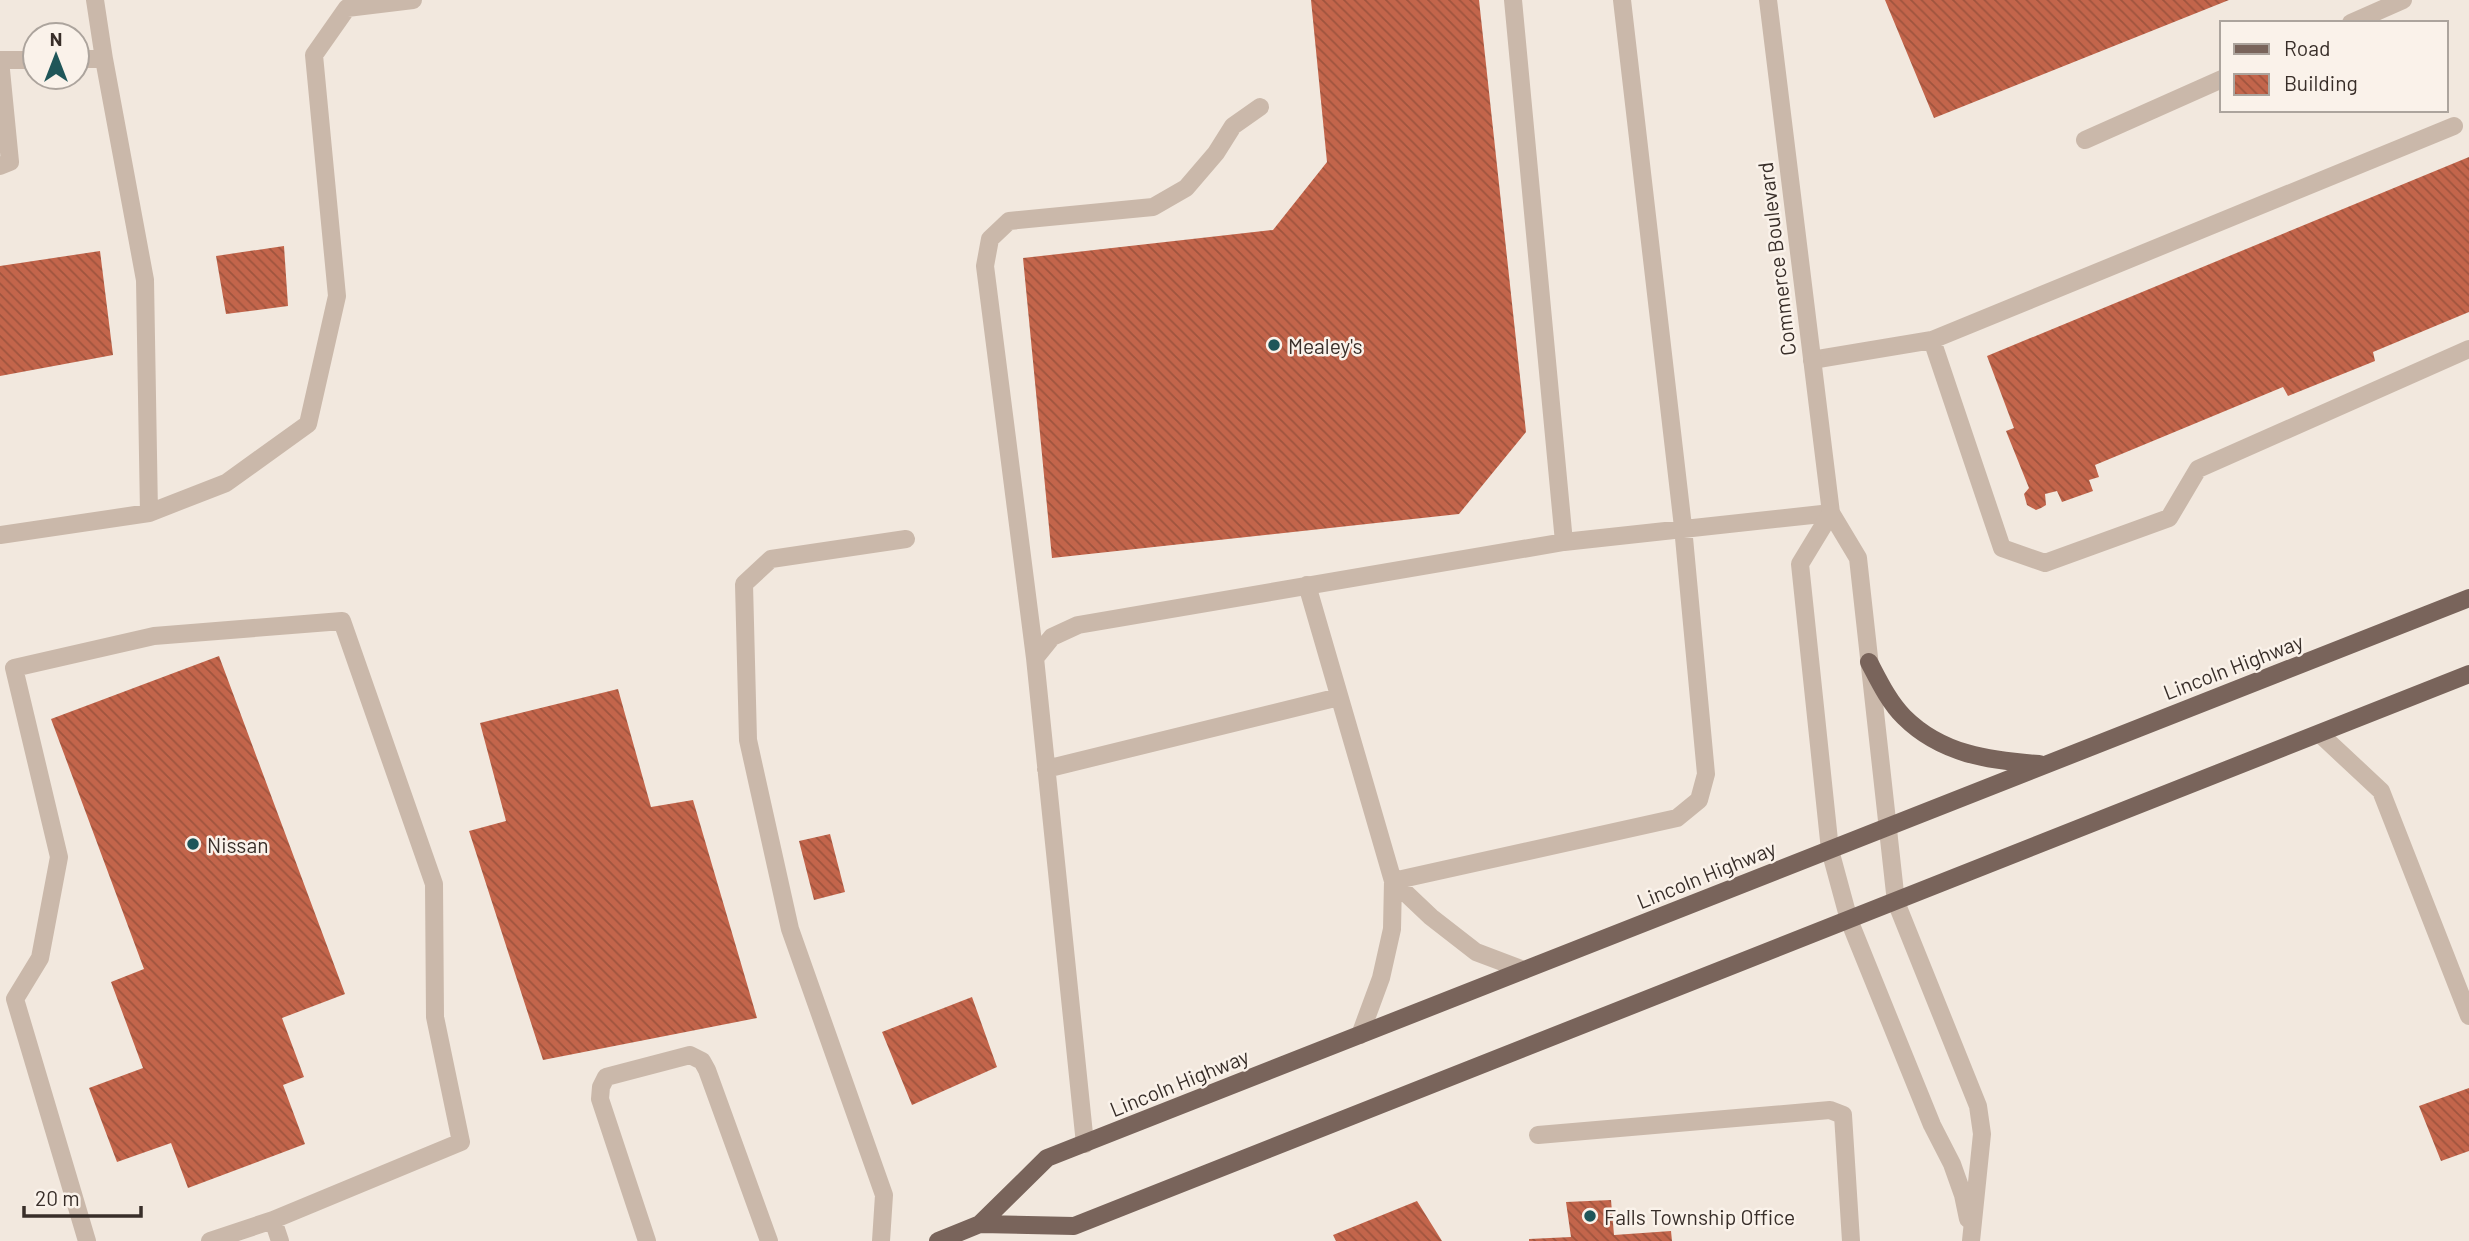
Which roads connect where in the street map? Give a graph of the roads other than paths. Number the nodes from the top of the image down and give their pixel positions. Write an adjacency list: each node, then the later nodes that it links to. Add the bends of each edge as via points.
1 (95, 0): 9 (street)
2 (413, 0): 20 (street, via 347,8 314,55 337,296 308,424 226,483)
3 (1513, 0): 25 (street)
4 (1622, 0): 22 (street)
5 (1768, 0): 19 (street, Commerce Boulevard)
6 (2403, 0): 7 (street)
7 (2356, 21)
8 (91, 59): 9 (street)
9 (104, 59): 20 (street, via 145,280)
10 (0, 60): 11 (street); 16 (street, via 10,163)
11 (21, 60)
12 (2220, 80): 15 (street)
13 (1260, 107): 28 (street, via 1233,125 1186,188 1153,206 1009,221 990,239 985,265)
14 (2454, 126): 17 (street)
15 (2085, 140)
16 (0, 166)
17 (1931, 340): 18 (street, via 2002,548 2045,563 2169,518 2198,469); 19 (street)
18 (2469, 349)
19 (1812, 360): 21 (street, Commerce Boulevard)
20 (149, 513): 23 (street)
21 (1831, 513): 22 (street); 29 (street, Commerce Boulevard, via 1858,558); 36 (street, via 1800,564)
22 (1683, 527): 25 (street); 37 (street, via 1706,774 1699,800 1677,818)
23 (0, 536)
24 (906, 539): 53 (street, via 771,559 744,584 748,740 790,929 884,1195)
25 (1564, 542): 26 (street)
26 (1307, 585): 28 (street, via 1078,625 1052,637); 31 (street)
27 (2469, 597): 33 (main road, Lincoln Highway)
28 (1035, 658): 34 (street)
29 (1869, 662): 33 (main road, via 1903,717 1931,739 1996,761); 35 (street, Commerce Boulevard)
30 (2469, 674): 32 (main road, Lincoln Highway)
31 (1339, 697): 34 (street); 37 (street)
32 (2320, 734): 38 (main road, Lincoln Highway); 41 (street, via 2381,791)
33 (2046, 764): 35 (main road, Lincoln Highway)
34 (1046, 769): 44 (street)
35 (1887, 827): 36 (main road, Lincoln Highway); 38 (street, Commerce Boulevard)
36 (1830, 850): 39 (street); 40 (main road, Lincoln Highway)
37 (1393, 881): 40 (street, via 1476,952); 42 (street, via 1392,929 1381,978)
38 (1896, 901): 39 (main road, Lincoln Highway); 47 (street, Commerce Boulevard, via 1978,1106 1982,1134)
39 (1850, 920): 46 (main road, Lincoln Highway, via 1074,1226); 47 (street, via 1952,1164)
40 (1524, 970): 42 (main road, Lincoln Highway)
41 (2469, 1016)
42 (1360, 1035): 44 (main road, Lincoln Highway)
43 (1538, 1135): 55 (street, via 1830,1110 1843,1115)
44 (1085, 1144): 46 (main road, Lincoln Highway, via 1048,1158)
45 (273, 1220): 48 (street, via 461,1142 435,1017 434,884 342,621 153,636 14,668 59,857 40,958 15,999); 49 (street); 50 (street)
46 (980, 1224): 54 (main road, Lincoln Highway)
47 (1971, 1239)
48 (87, 1241)
49 (210, 1241)
50 (280, 1241)
51 (646, 1241): 52 (street, via 600,1099 601,1087 607,1077 690,1055 707,1070)
52 (769, 1241)
53 (881, 1241)
54 (938, 1241)
55 (1851, 1241)

